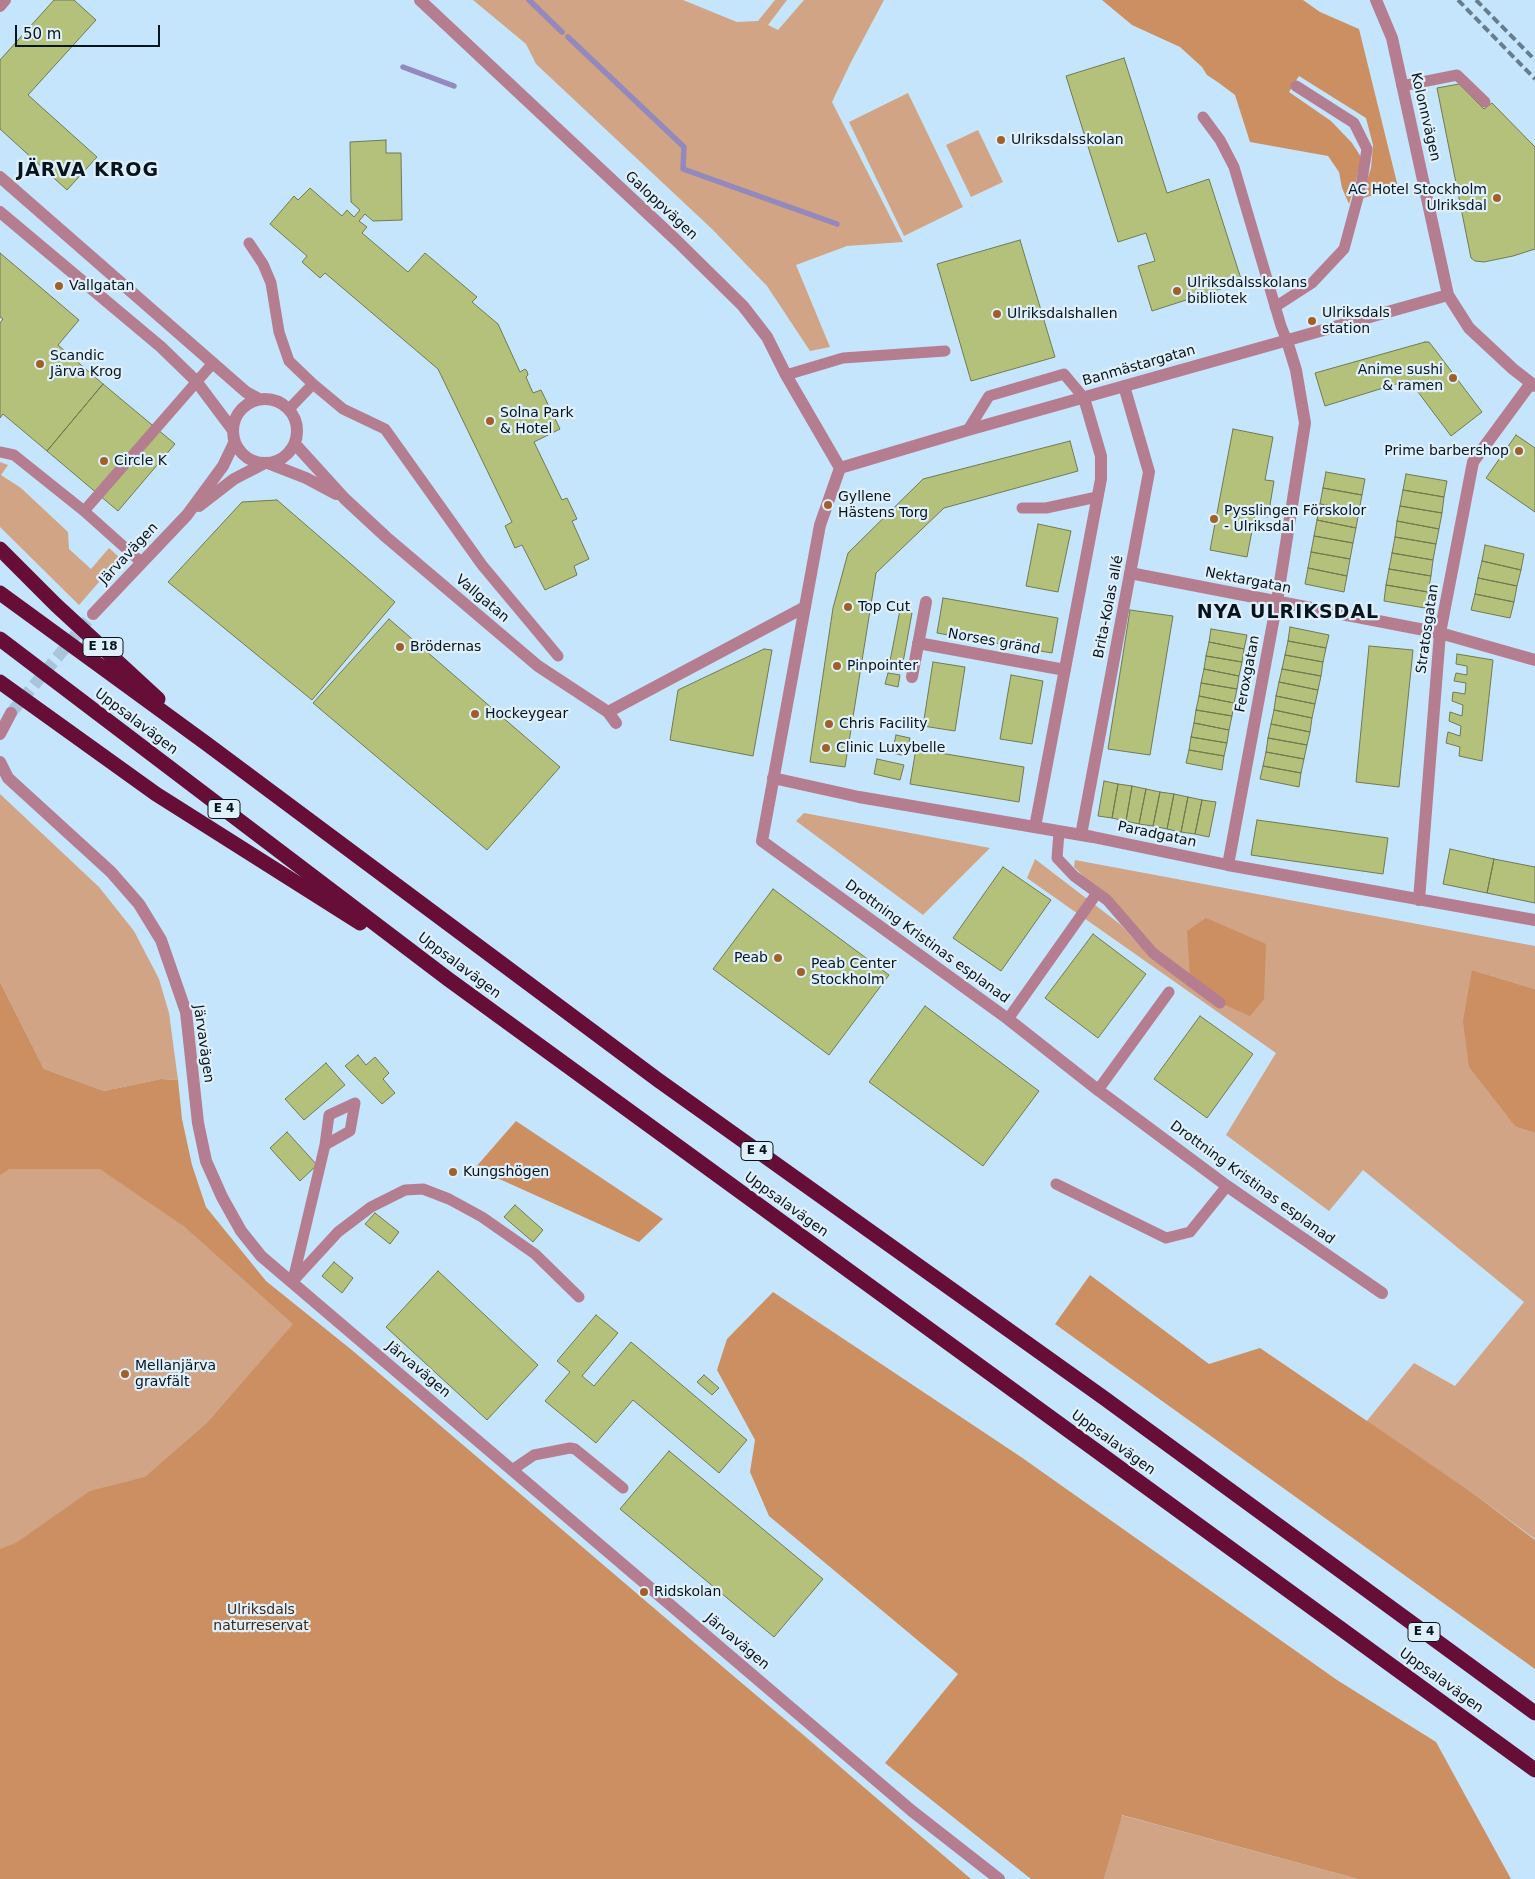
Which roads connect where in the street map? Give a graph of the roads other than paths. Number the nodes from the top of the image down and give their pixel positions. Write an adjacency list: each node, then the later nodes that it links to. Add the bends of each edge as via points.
1 (6, 0): 4 (street)
2 (420, 0): 17 (street, Galoppvägen, via 743,306 767,337)
3 (1376, 0): 6 (street, Kolonnvägen, via 1392,38)
4 (0, 6)
5 (1296, 86): 13 (lane, via 1354,123 1367,149 1344,249 1312,283)
6 (1402, 86): 7 (lane, via 1457,75); 12 (street, Kolonnvägen)
7 (1485, 102)
8 (1203, 117): 13 (lane, via 1234,167)
9 (0, 177): 16 (street)
10 (0, 212): 18 (street, via 162,347)
11 (249, 243): 19 (lane, via 264,264 271,283 279,332 289,361)
12 (1448, 295): 14 (street, Banmästargatan); 20 (street, Kolonnvägen, via 1469,328)
13 (1275, 307): 14 (lane)
14 (1287, 340): 21 (street, Banmästargatan); 41 (street, Feroxgatan, via 1305,423)
15 (945, 351): 17 (lane, via 843,358)
16 (213, 363): 18 (lane); 23 (street)
17 (786, 375): 31 (street, Galoppvägen)
18 (196, 381): 25 (street); 35 (lane)
19 (313, 384): 24 (lane); 48 (lane, via 343,409 385,429 482,565)
20 (1533, 385): 45 (street, Stratosgatan, via 1473,462)
21 (1124, 386): 22 (street, Banmästargatan); 39 (street, Brita-Kolas allé, via 1149,472)
22 (1084, 398): 26 (street, Banmästargatan); 26 (lane, via 1064,374 989,396); 32 (street, via 1102,456)
23 (259, 399): 24 (street, via 280,402); 25 (street, via 248,402 240,410)
24 (289, 409): 28 (street, via 298,431)
25 (232, 430): 27 (street)
26 (968, 430): 31 (street, Banmästargatan)
27 (234, 443): 30 (street, via 241,454); 36 (street, Järvavägen, via 223,466)
28 (295, 444): 30 (street, via 281,460); 33 (street, Vallgatan)
29 (0, 452): 35 (lane, via 14,456)
30 (266, 464): 33 (street, Vallgatan, via 306,478); 36 (street, Järvavägen, via 234,479)
31 (840, 468): 43 (street, Drottning Kristinas esplanad, via 820,525)
32 (1097, 497): 34 (lane, via 1046,508); 50 (street)
33 (345, 499): 53 (street, Vallgatan, via 538,666)
34 (1022, 508)
35 (84, 511): 38 (lane)
36 (187, 515): 38 (street, Järvavägen)
37 (0, 549): 57 (highway, E 18)
38 (141, 562): 44 (street, Järvavägen)
39 (1130, 573): 41 (street, Nektargatan); 62 (street, Brita-Kolas allé)
40 (0, 593): 57 (highway, Uppsalavägen / E 4)
41 (1277, 601): 45 (street, Nektargatan); 63 (street, Feroxgatan)
42 (926, 602): 47 (street)
43 (805, 608): 53 (street); 59 (street, Drottning Kristinas esplanad)
44 (93, 614)
45 (1440, 633): 49 (street, Nektargatan); 65 (street, Stratosgatan)
46 (0, 639): 67 (highway, Uppsalavägen / E 4)
47 (918, 643): 50 (street, Norses gränd); 51 (street)
48 (558, 656)
49 (1535, 660)
50 (1065, 670): 60 (street)
51 (912, 677)
52 (0, 682): 67 (highway, E 4, via 156,794)
53 (608, 712): 55 (street, Vallgatan)
54 (11, 713): 56 (street)
55 (616, 723)
56 (0, 734)
57 (207, 744): 80 (highway, Uppsalavägen / E 4, via 658,1080 1112,1404)
58 (0, 762): 75 (street, Järvavägen, via 8,778 111,872 139,904 161,940 186,1012 198,1123 206,1161 241,1231 261,1256)
59 (773, 778): 60 (street, Paradgatan, via 859,797); 70 (street, Drottning Kristinas esplanad, via 762,841)
60 (1035, 827): 61 (street, Paradgatan)
61 (1059, 832): 62 (street, Paradgatan); 64 (lane, via 1057,858)
62 (1081, 835): 63 (street, Paradgatan)
63 (1228, 864): 65 (street, Paradgatan)
64 (1097, 893): 69 (lane, via 1107,900 1153,954); 70 (lane)
65 (1419, 900): 66 (street, Paradgatan)
66 (1535, 920)
67 (448, 979): 81 (highway, Uppsalavägen / E 4)
68 (1169, 992): 71 (lane)
69 (1220, 1003)
70 (1008, 1019): 71 (street, Drottning Kristinas esplanad)
71 (1098, 1090): 74 (street, Drottning Kristinas esplanad)
72 (325, 1145): 75 (lane)
73 (1056, 1184): 74 (lane, via 1166,1238 1190,1232)
74 (1227, 1186): 76 (street, Drottning Kristinas esplanad)
75 (292, 1282): 77 (lane, via 338,1232 370,1207 405,1190 423,1189 482,1217 535,1254); 78 (street, Järvavägen)
76 (1382, 1293)
77 (580, 1296)
78 (512, 1470): 79 (lane, via 534,1454 570,1448); 82 (street, Järvavägen, via 912,1811)
79 (623, 1488)
80 (1535, 1713)
81 (1535, 1770)
82 (998, 1879)

